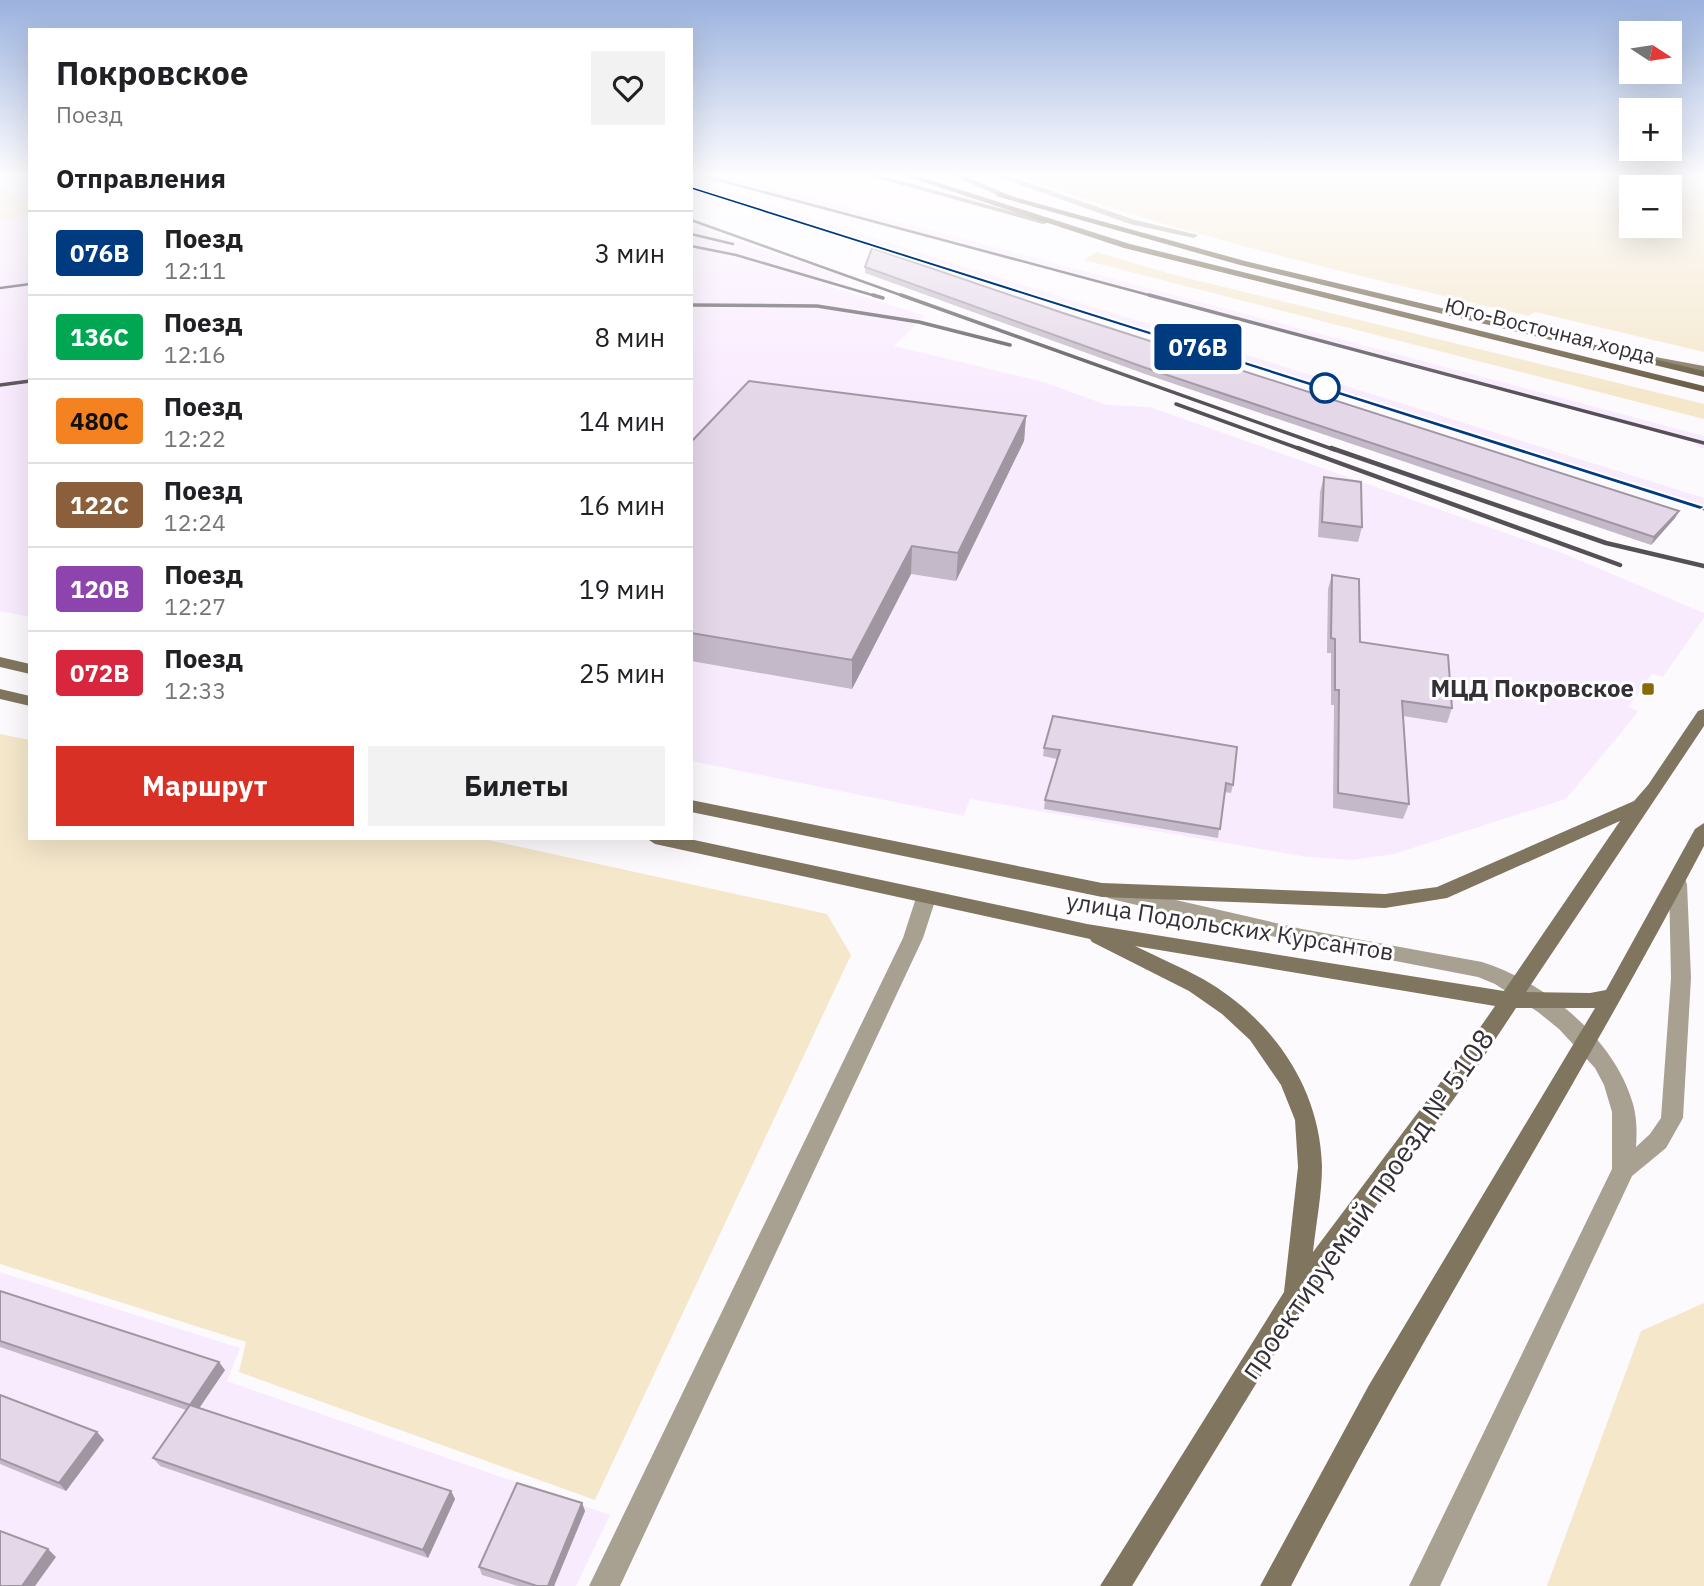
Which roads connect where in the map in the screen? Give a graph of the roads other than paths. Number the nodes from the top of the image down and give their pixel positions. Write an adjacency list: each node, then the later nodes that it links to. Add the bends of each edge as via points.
1 (1135, 248): 4 (main road, Юго-Восточная хорда)
2 (1190, 248): 3 (main road, Юго-Восточная хорда)
3 (1704, 372)
4 (1704, 389)
5 (0, 662): 6 (main road)
6 (28, 669)
7 (0, 694): 8 (main road)
8 (28, 701)
9 (1704, 714): 10 (main road, улица Подольских Курсантов)
10 (1640, 805): 15 (main road, улица Подольских Курсантов, via 1440,893 1385,901); 18 (main road, проектируемый проезд № 5108)
11 (693, 806): 15 (main road, улица Подольских Курсантов)
12 (1704, 829): 14 (main road)
13 (664, 840): 16 (main road, улица Подольских Курсантов)
14 (1678, 884): 19 (main road); 22 (street, via 1681,978 1672,1118 1657,1144)
15 (1102, 890): 18 (street, via 1302,936 1482,970)
16 (926, 898): 17 (main road, улица Подольских Курсантов); 24 (street, via 913,938)
17 (1087, 931): 18 (main road, улица Подольских Курсантов); 23 (main road, via 1196,985 1229,1008 1258,1034 1291,1081 1306,1120 1310,1167)
18 (1513, 993): 20 (main road, улица Подольских Курсантов); 23 (main road, проектируемый проезд № 5108, via 1469,1061)
19 (1614, 996): 20 (main road, улица Подольских Курсантов); 21 (main road)
20 (1542, 1002): 21 (street)
21 (1585, 1044): 22 (street, via 1610,1077 1622,1104); 26 (main road, via 1324,1488)
22 (1624, 1169): 27 (street)
23 (1296, 1294): 25 (main road, проектируемый проезд № 5108)
24 (604, 1586)
25 (1115, 1586)
26 (1275, 1586)
27 (1424, 1586)

